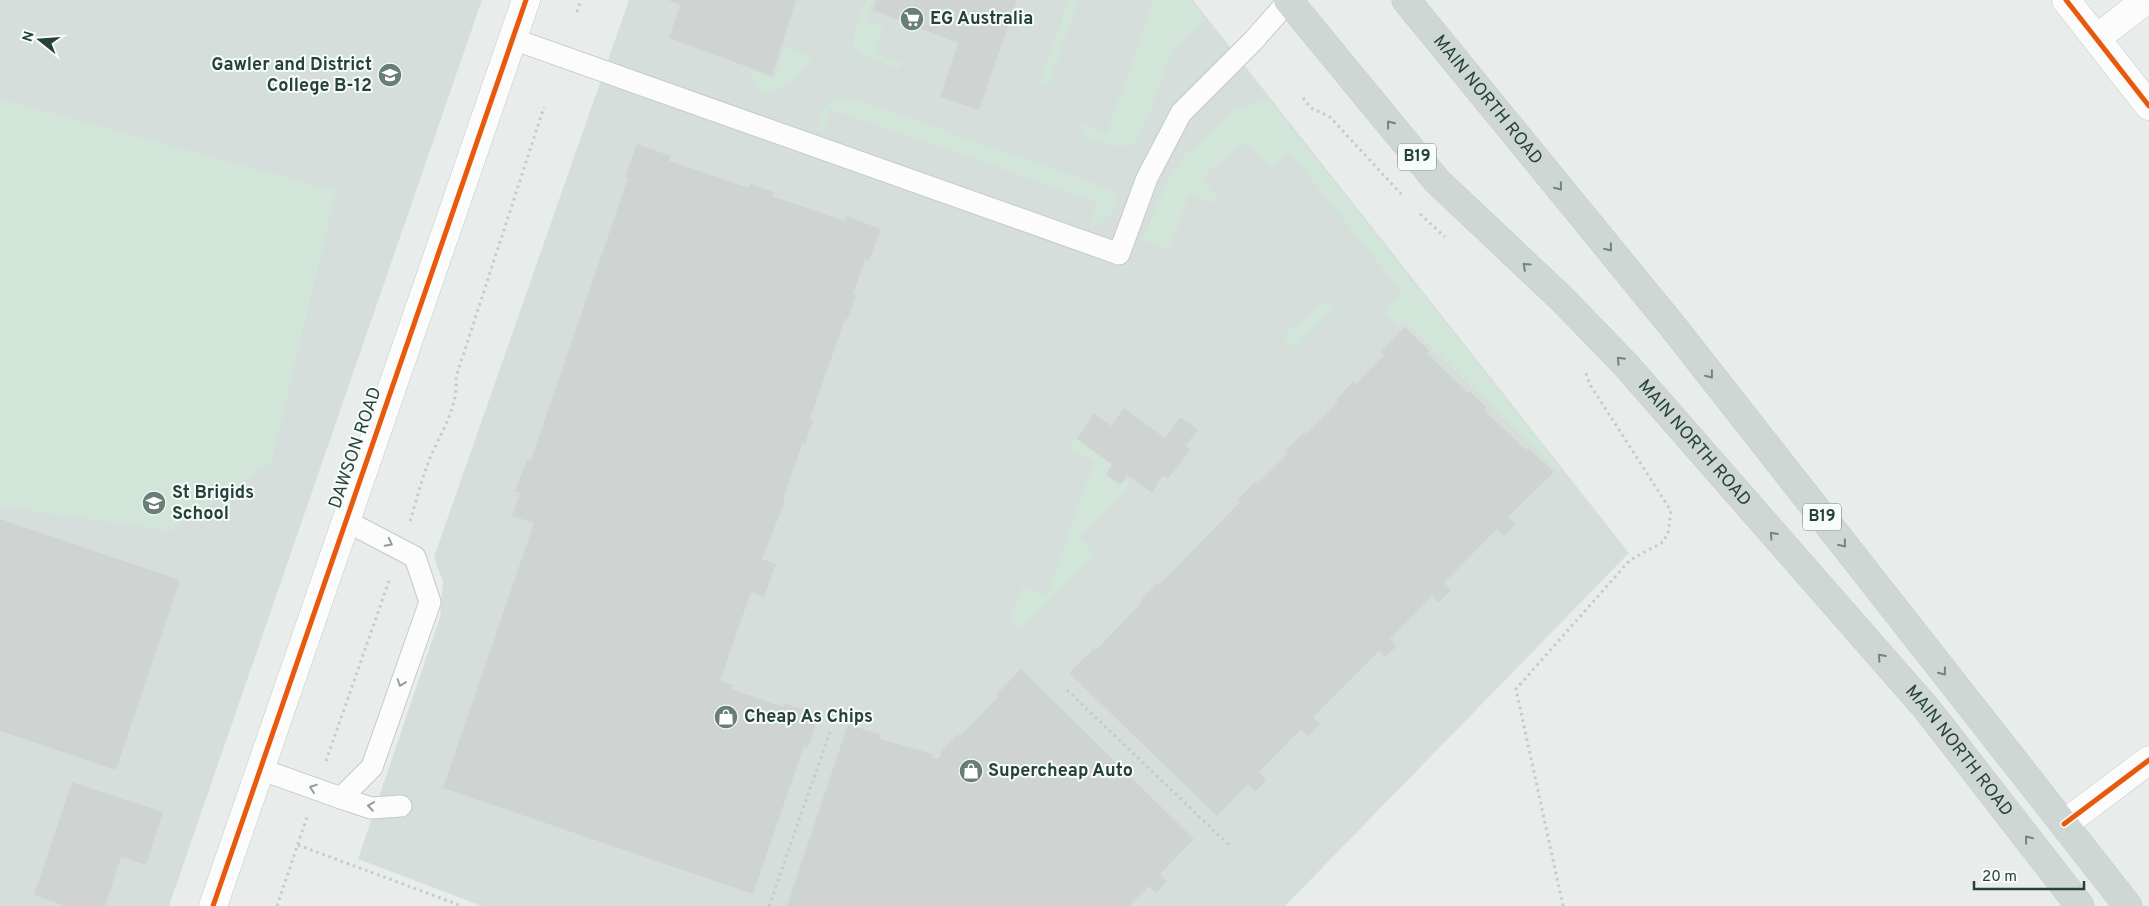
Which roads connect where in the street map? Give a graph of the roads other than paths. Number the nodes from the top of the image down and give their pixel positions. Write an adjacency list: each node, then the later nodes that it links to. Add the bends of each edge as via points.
1 (526, 0): 7 (street, DAWSON ROAD)
2 (1289, 0): 7 (lane, via 1181,114 1147,178 1119,254); 13 (main road, MAIN NORTH ROAD / B19, one-way to 2, via 1927,709 1626,365 1562,299 1437,181)
3 (1406, 0): 15 (main road, MAIN NORTH ROAD / B19, one-way to 15, via 1674,328)
4 (2066, 0): 6 (street)
5 (2146, 0): 6 (street)
6 (2097, 38): 8 (street)
7 (512, 39): 9 (street, DAWSON ROAD)
8 (2149, 106)
9 (346, 521): 11 (street, DAWSON ROAD); 12 (lane, one-way to 12, via 415,557 430,602 372,767)
10 (2149, 760): 15 (street)
11 (260, 770): 12 (lane, one-way to 11); 16 (street, DAWSON ROAD)
12 (341, 798): 14 (lane, one-way to 12, via 371,808)
13 (2000, 803): 15 (main road); 17 (main road, MAIN NORTH ROAD / B19, one-way to 13)
14 (401, 806)
15 (2064, 824): 17 (main road, via 2066,859); 18 (main road, MAIN NORTH ROAD / B19)
16 (213, 906)
17 (2080, 906)
18 (2128, 906)

